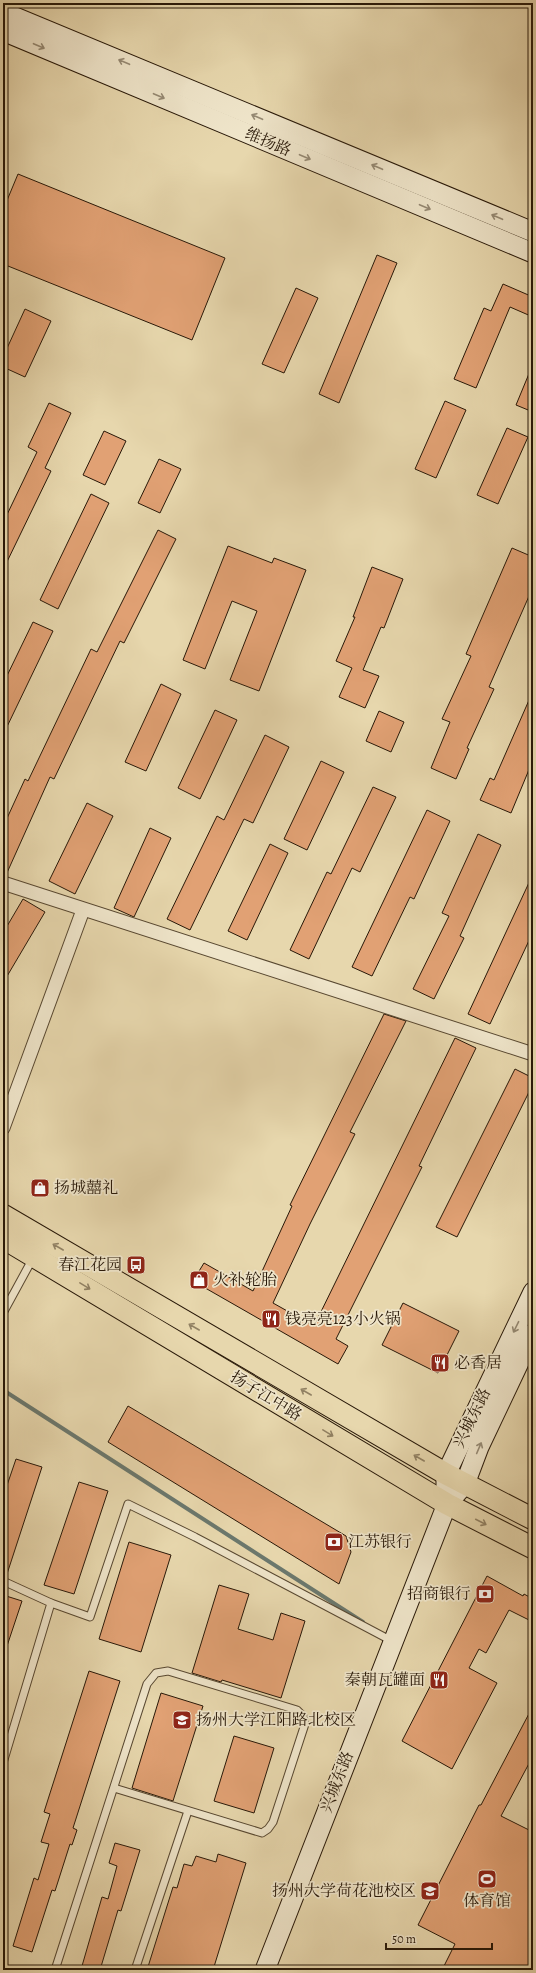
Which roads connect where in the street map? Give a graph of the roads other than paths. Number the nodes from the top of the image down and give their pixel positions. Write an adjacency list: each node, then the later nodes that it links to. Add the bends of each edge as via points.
1 (3, 12): 3 (main road, 维扬路, one-way to 1)
2 (3, 31): 4 (main road, 维扬路, one-way to 4)
3 (533, 232)
4 (533, 253)
5 (3, 883): 6 (street)
6 (83, 910): 7 (street); 8 (street)
7 (533, 1054)
8 (3, 1128)
9 (3, 1215): 15 (main road, 扬子江中路, one-way to 9)
10 (3, 1238): 11 (main road, 扬子江中路)
11 (34, 1256): 13 (lane); 17 (main road, 扬子江中路, one-way to 17)
12 (533, 1292): 15 (main road, 兴城东路, one-way to 15)
13 (3, 1313)
14 (533, 1333): 16 (main road, 兴城东路, one-way to 14, via 479,1447)
15 (446, 1474): 16 (main road, 扬子江中路); 17 (main road, 兴城东路)
16 (465, 1484): 17 (main road, 兴城东路); 18 (main road, 扬子江中路)
17 (447, 1504): 19 (main road, 扬子江中路, one-way to 19); 22 (main road, 兴城东路)
18 (533, 1519)
19 (533, 1548)
20 (3, 1581): 21 (lane)
21 (51, 1604): 22 (lane, via 90,1617 128,1504); 23 (lane)
22 (392, 1641): 29 (main road, 兴城东路)
23 (3, 1763)
24 (114, 1788): 25 (lane); 25 (lane, via 147,1684 156,1673 168,1671 297,1710 303,1716 305,1724 273,1822 268,1829 262,1833); 26 (lane)
25 (188, 1811): 28 (lane)
26 (55, 1969): 27 (lane)
27 (63, 1970)
28 (135, 1970)
29 (265, 1970)

